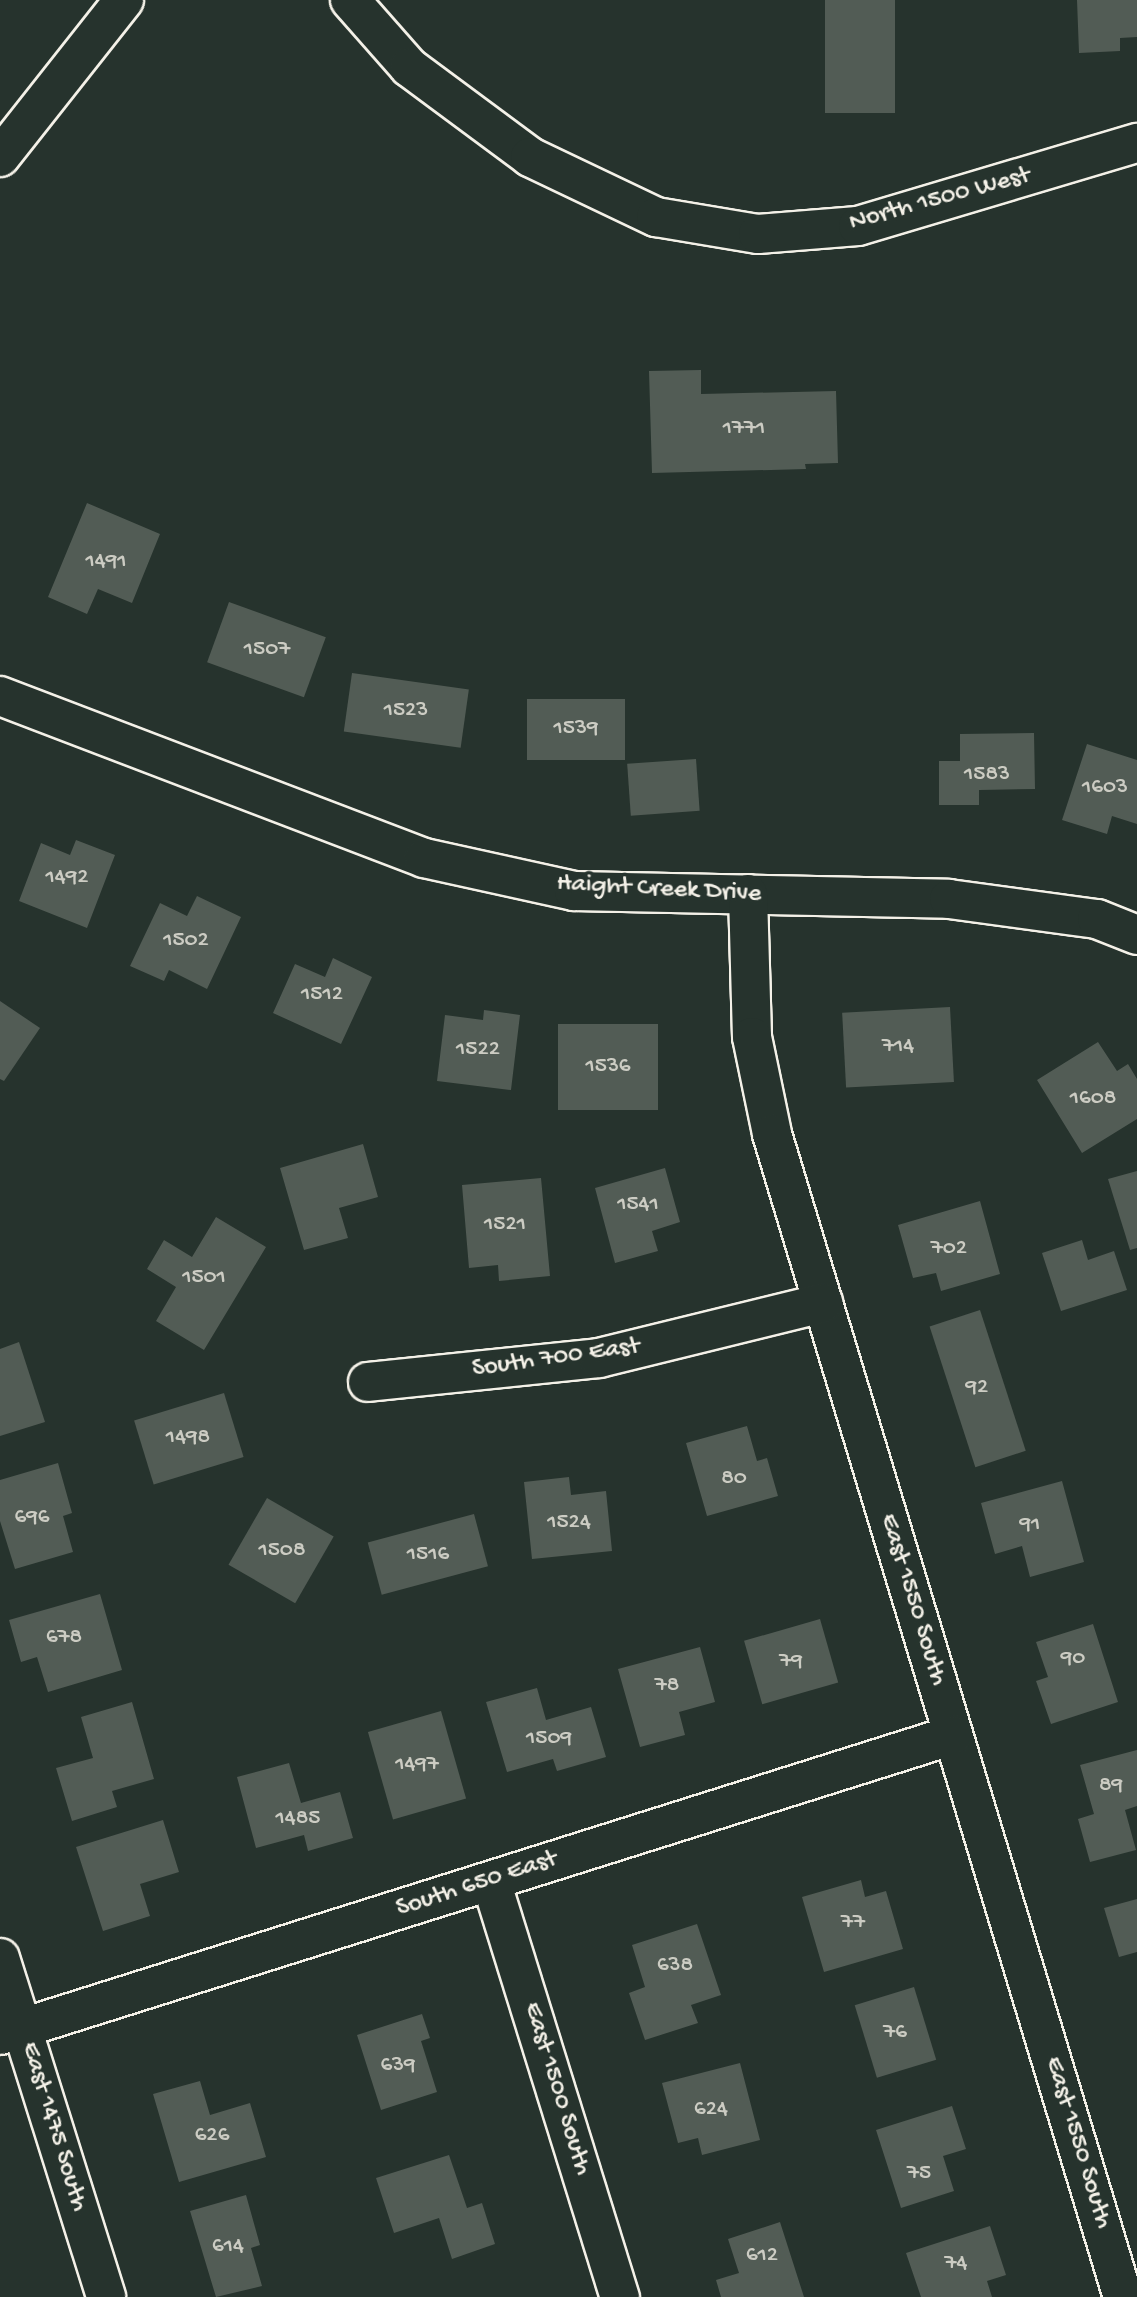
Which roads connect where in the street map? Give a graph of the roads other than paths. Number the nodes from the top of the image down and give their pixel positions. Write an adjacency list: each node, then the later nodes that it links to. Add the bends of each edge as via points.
1 (124, 0): 4 (street)
2 (350, 0): 3 (street, North 1500 West, via 409,66 530,157 656,217 758,234 858,226)
3 (1137, 143)
4 (0, 157)
5 (0, 696): 6 (street, Haight Creek Drive, via 424,858 574,891)
6 (747, 894): 7 (street, Haight Creek Drive, via 949,899 1097,919); 8 (street, East 1550 South, via 752,1037 772,1134)
7 (1137, 935)
8 (823, 1303): 9 (street, South 700 East, via 599,1358); 10 (street, East 1550 South)
9 (368, 1382)
10 (953, 1735): 11 (street, South 650 East); 16 (street, East 1550 South)
11 (491, 1881): 13 (street, South 650 East); 15 (street, East 1500 South)
12 (0, 1958): 13 (street, East 1475 South)
13 (11, 2032): 14 (street, East 1475 South)
14 (106, 2297)
15 (620, 2297)
16 (1124, 2297)

